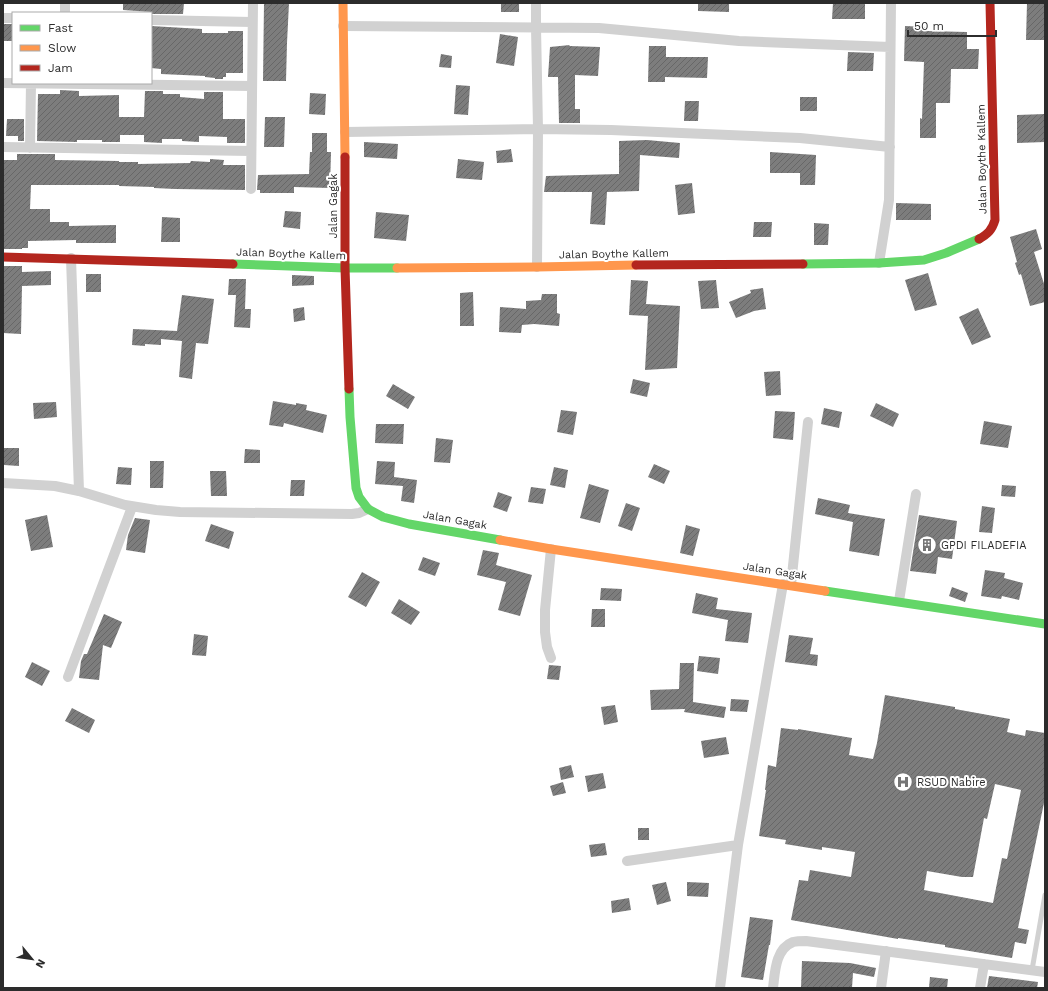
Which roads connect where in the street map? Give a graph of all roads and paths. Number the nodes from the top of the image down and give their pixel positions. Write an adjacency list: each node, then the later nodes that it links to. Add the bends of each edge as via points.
1 (253, 3): 7 (street)
2 (343, 3): 8 (street, Jalan Gagak)
3 (536, 3): 9 (street)
4 (891, 3): 10 (street)
5 (990, 3): 23 (street, Jalan Boythe Kallem, via 995,220 993,227 978,240 946,253 924,260)
6 (152, 20): 7 (street)
7 (252, 22): 13 (street)
8 (343, 26): 9 (street); 15 (street, Jalan Gagak)
9 (536, 27): 10 (street, via 599,28 739,41); 14 (street)
10 (890, 48): 17 (street)
11 (31, 84): 18 (street)
12 (105, 84): 13 (street)
13 (252, 86): 19 (street)
14 (538, 129): 15 (street); 17 (street, via 800,138); 24 (street)
15 (345, 132): 25 (street, Jalan Gagak)
16 (3, 147): 18 (street)
17 (890, 147): 23 (street, via 889,200)
18 (30, 148): 19 (street)
19 (251, 151): 20 (street)
20 (251, 189)
21 (3, 257): 22 (street, Jalan Boythe Kallem)
22 (71, 258): 25 (street, Jalan Boythe Kallem); 28 (street)
23 (880, 263): 24 (street, Jalan Boythe Kallem)
24 (537, 267): 25 (street, Jalan Boythe Kallem)
25 (345, 268): 31 (street, Jalan Gagak, via 350,418 356,488)
26 (808, 422): 33 (street)
27 (3, 483): 28 (street, via 54,486)
28 (79, 491): 30 (street)
29 (916, 494): 34 (street)
30 (132, 507): 31 (street, via 168,511 352,514); 37 (street)
31 (368, 509): 32 (street, Jalan Gagak, via 409,524)
32 (551, 549): 33 (street, Jalan Gagak); 36 (street, via 545,610 545,632)
33 (787, 585): 34 (street, Jalan Gagak); 38 (street)
34 (899, 601): 35 (street, Jalan Gagak)
35 (1045, 624)
36 (551, 658)
37 (68, 677)
38 (738, 845): 39 (street); 45 (street)
39 (627, 861)
40 (1045, 894): 43 (lane)
41 (886, 951): 42 (street); 46 (street, via 806,941 791,943 780,955 776,965); 47 (street)
42 (984, 964): 43 (street); 48 (street)
43 (1032, 970): 44 (street)
44 (1045, 972)
45 (720, 988)
46 (773, 988)
47 (881, 988)
48 (980, 988)

